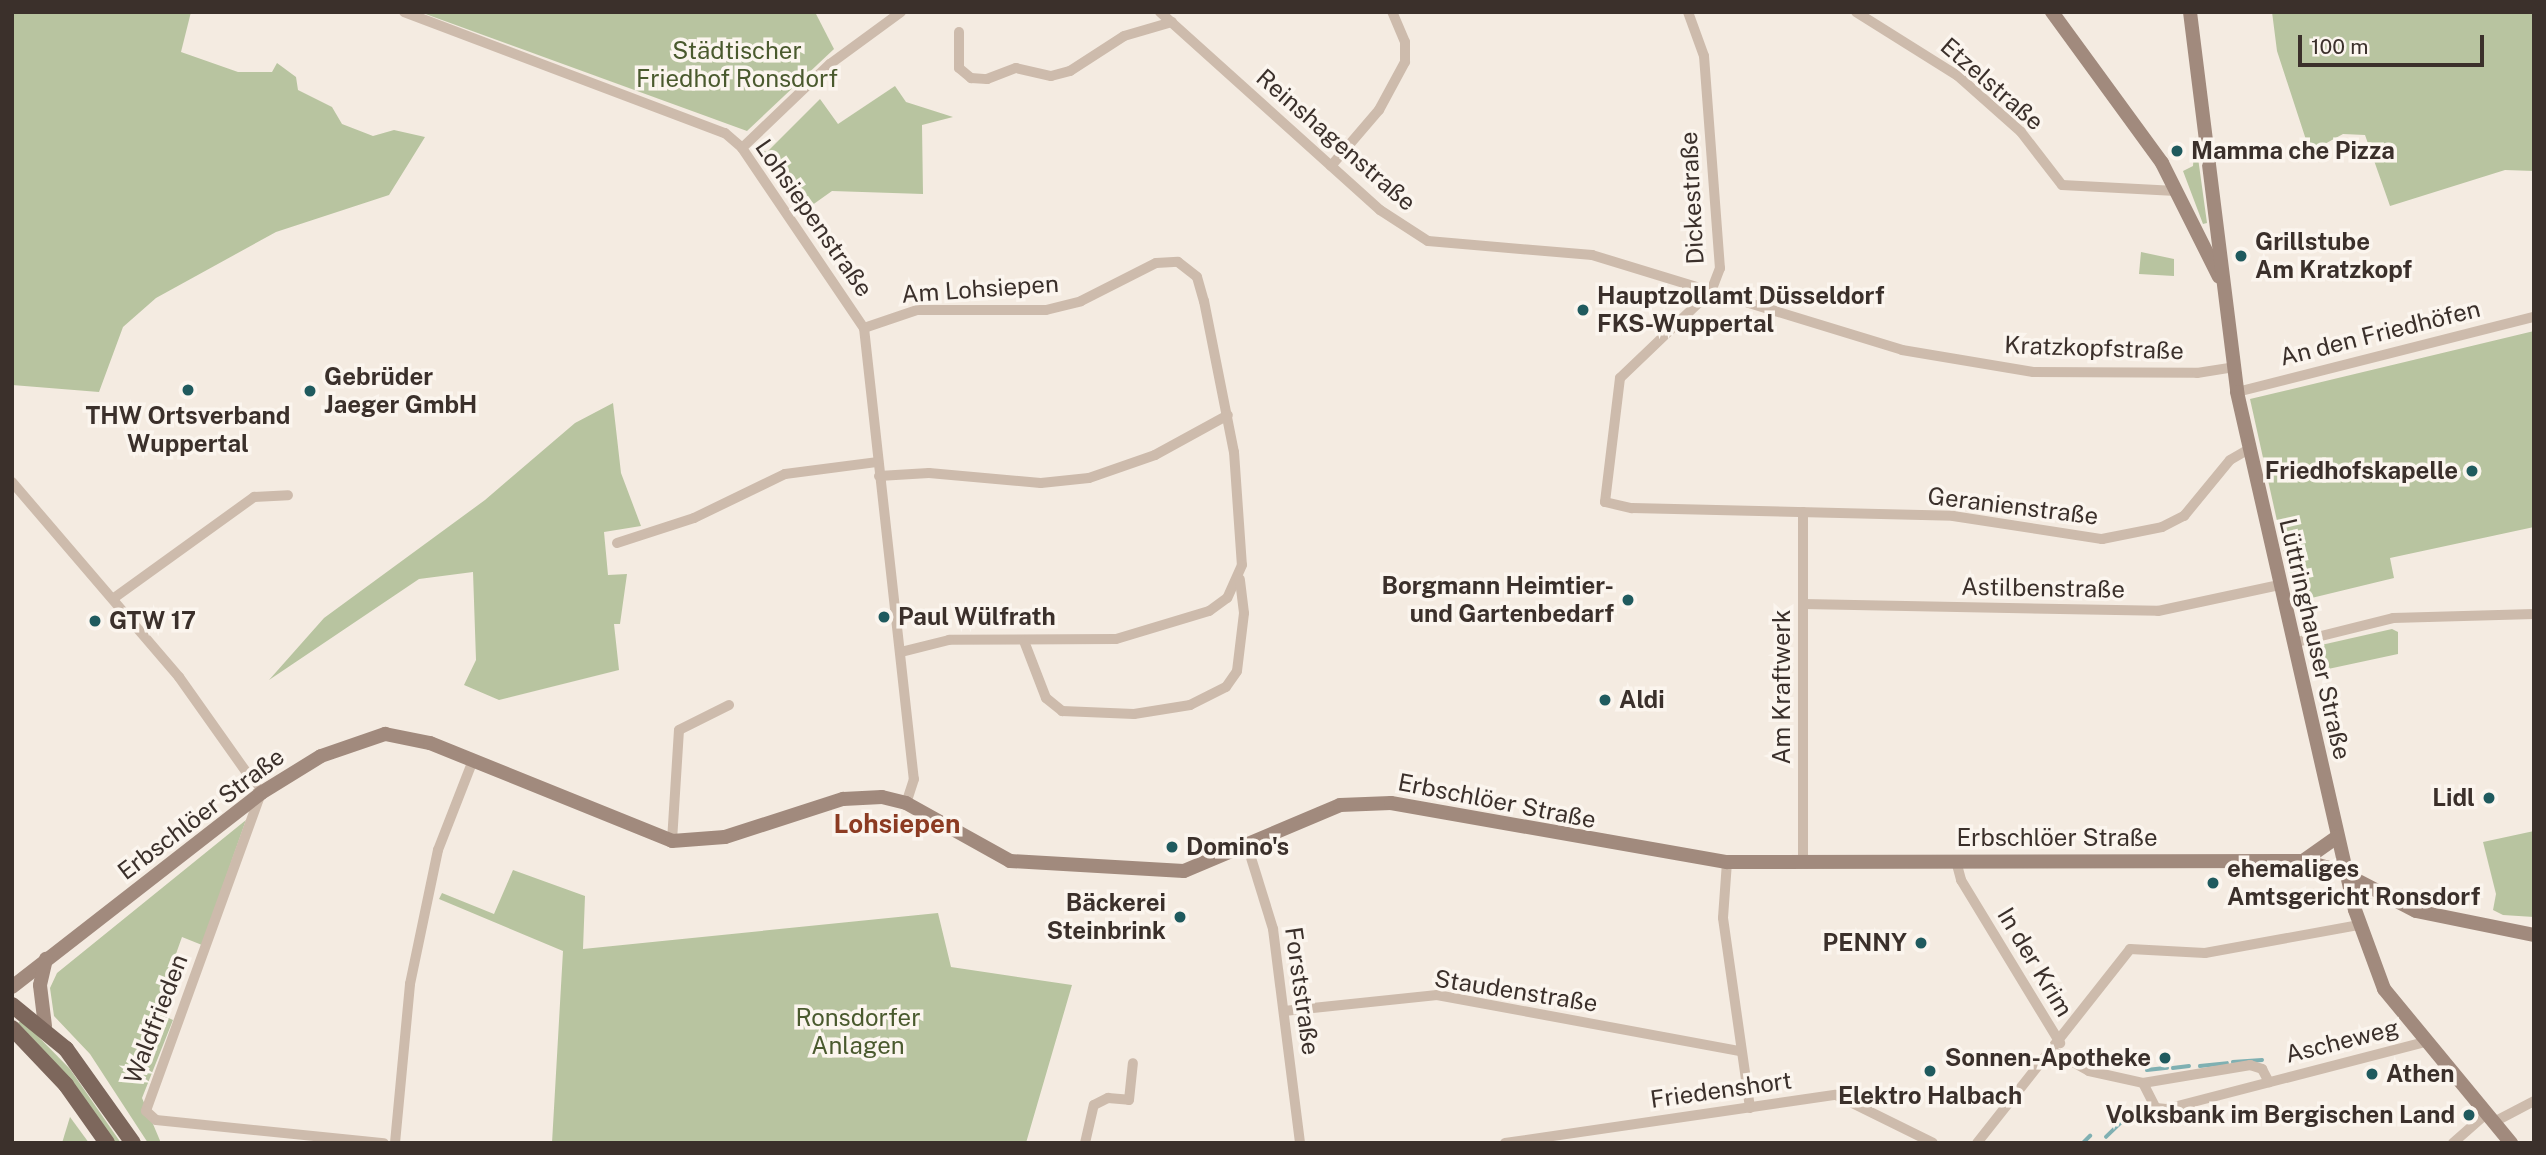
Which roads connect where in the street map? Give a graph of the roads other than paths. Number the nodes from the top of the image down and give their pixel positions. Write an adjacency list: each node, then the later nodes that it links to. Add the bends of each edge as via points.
1 (404, 12): 11 (street, Lohsiepenstraße, via 706,121)
2 (901, 12): 11 (street, via 830,64)
3 (1160, 12): 9 (street, Reinshagenstraße)
4 (1392, 12): 12 (street, via 1405,42 1405,62 1378,110)
5 (1688, 12): 15 (street, Dickestraße, via 1704,56 1720,268)
6 (1856, 12): 13 (street, Etzelstraße, via 1958,76 2021,132 2062,185)
7 (2052, 12): 13 (street, via 2137,125)
8 (2190, 12): 14 (street, Lüttringhauser Straße)
9 (1172, 22): 10 (street, via 1124,36 1087,62 1051,76 1016,68 971,78 959,68); 12 (street, Reinshagenstraße)
10 (959, 32)
11 (742, 148): 17 (street, Lohsiepenstraße)
12 (1331, 166): 15 (street, Reinshagenstraße, via 1403,228 1429,241 1592,255)
13 (2176, 191): 14 (street)
14 (2222, 282): 18 (street, Lüttringhauser Straße)
15 (1711, 292): 18 (street, Kratzkopfstraße, via 1902,350 2032,372 2197,373); 26 (street, Dickestraße, via 1620,378 1603,493)
16 (2534, 317): 19 (street, An den Friedhöfen)
17 (864, 328): 20 (street, Am Lohsiepen, via 917,310 1046,310 1081,301 1156,263 1178,262 1197,277); 22 (street, Lohsiepenstraße)
18 (2233, 367): 19 (street, Lüttringhauser Straße)
19 (2237, 392): 21 (street, Lüttringhauser Straße)
20 (1228, 415): 23 (street, via 1155,455 1089,478 1041,483 929,473); 29 (street, Am Lohsiepen)
21 (2249, 449): 27 (street, Geranienstraße, via 2230,460 2184,516 2138,534 2063,537 1953,516); 30 (street, Lüttringhauser Straße)
22 (878, 462): 23 (street, Lohsiepenstraße); 28 (street, via 785,474 695,518)
23 (880, 476): 36 (street, Lohsiepenstraße)
24 (12, 482): 31 (street)
25 (288, 495): 31 (street, via 254,497)
26 (1613, 506): 27 (street, Geranienstraße)
27 (1804, 512): 32 (street, Am Kraftwerk)
28 (617, 543)
29 (1240, 579): 34 (street, via 1209,611 1152,630 1116,639); 34 (street, Am Lohsiepen, via 1244,613 1237,671 1226,687 1190,705 1134,714 1062,711 1046,698)
30 (2280, 585): 32 (street, Astilbenstraße, via 2158,611); 35 (street, Lüttringhauser Straße)
31 (114, 598): 39 (street, via 211,719)
32 (1803, 604): 47 (street, Am Kraftwerk)
33 (2534, 614): 35 (street, via 2393,618)
34 (1024, 640): 36 (street, via 949,639)
35 (2292, 643): 41 (street, Lüttringhauser Straße)
36 (901, 652): 40 (street, Lohsiepenstraße, via 914,779)
37 (729, 705): 42 (street, via 679,730)
38 (473, 760): 39 (street, Erbschlöer Straße, via 385,734 321,756); 42 (street, Erbschlöer Straße); 69 (street, via 438,850 410,984)
39 (261, 793): 51 (street, Erbschlöer Straße); 68 (street, Waldfrieden, via 146,1111 156,1120)
40 (906, 803): 42 (street, Erbschlöer Straße, via 857,797 725,837); 43 (street, Erbschlöer Straße, via 988,852 1045,867 1184,872)
41 (2337, 836): 45 (street); 48 (street, Lüttringhauser Straße)
42 (672, 841)
43 (1248, 848): 46 (street, Erbschlöer Straße, via 1306,817 1361,802); 54 (street, Forststraße, via 1265,887)
44 (1956, 861): 45 (street, Erbschlöer Straße); 47 (street, Erbschlöer Straße); 58 (street, In der Krim, via 1961,880)
45 (2303, 861): 48 (street, Erbschlöer Straße)
46 (1727, 862): 47 (street, Erbschlöer Straße); 59 (street, via 1723,918)
47 (1803, 863)
48 (2348, 876): 49 (street, Lüttringhauser Straße); 50 (street, Erbschlöer Straße, via 2416,911)
49 (2359, 925): 57 (street, Lüttringhauser Straße, via 2380,982); 58 (street, via 2195,954 2130,949)
50 (2534, 936)
51 (46, 959): 52 (street, Erbschlöer Straße); 55 (street, via 40,994)
52 (12, 987)
53 (12, 1005): 55 (main road)
54 (1284, 1011): 59 (street, Staudenstraße, via 1437,995); 71 (street, Forststraße)
55 (45, 1026): 67 (main road)
56 (12, 1028): 66 (main road, via 66,1085)
57 (2426, 1042): 61 (street, Ascheweg); 65 (street, Lüttringhauser Straße)
58 (2057, 1047): 62 (street, Ascheweg, via 2089,1071); 74 (street, In der Krim)
59 (1740, 1051): 64 (street)
60 (1133, 1063): 70 (street, via 1129,1100 1108,1098 1094,1105)
61 (2269, 1082): 62 (street, Ascheweg, via 2262,1069 2250,1065); 62 (street, Ascheweg, via 2156,1108)
62 (2143, 1083)
63 (2534, 1101): 65 (street)
64 (1749, 1108): 72 (street, Friedenshort); 73 (street, Friedenshort, via 1836,1095)
65 (2491, 1117): 75 (street); 76 (street, Lüttringhauser Straße)
66 (107, 1143)
67 (133, 1143)
68 (384, 1143)
69 (395, 1143)
70 (1085, 1143)
71 (1300, 1143)
72 (1505, 1143)
73 (1933, 1143)
74 (1977, 1143)
75 (2453, 1143)
76 (2511, 1143)

